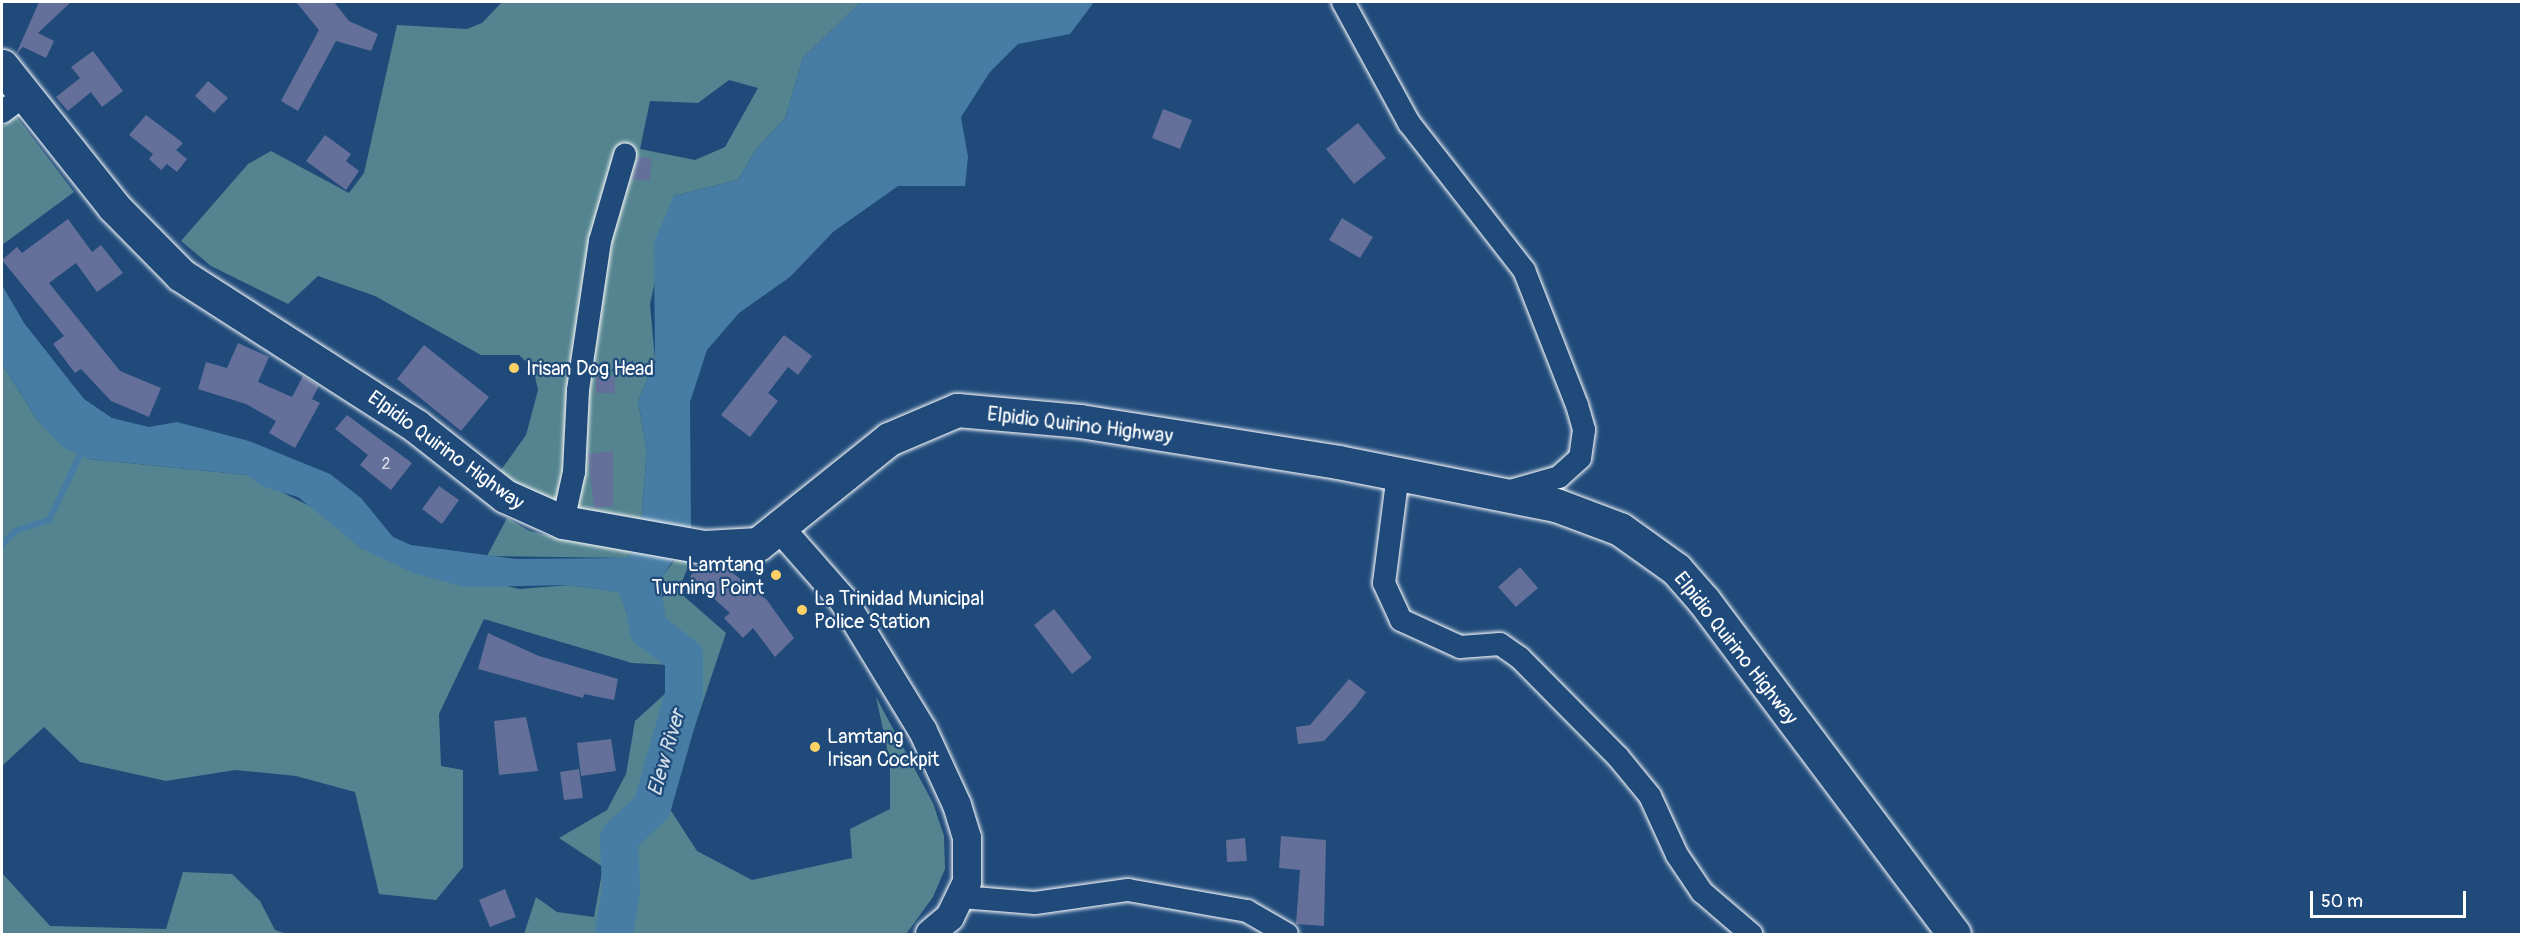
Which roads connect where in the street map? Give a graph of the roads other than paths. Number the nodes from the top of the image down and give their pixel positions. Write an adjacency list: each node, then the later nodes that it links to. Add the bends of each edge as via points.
1 (1343, 2): 6 (street, via 1409,123 1524,270 1579,411 1585,446 1572,468 1542,484)
2 (2, 66): 3 (highway, Elpidio Quirino Highway)
3 (13, 104): 7 (highway, Elpidio Quirino Highway, via 181,275 416,426 505,496)
4 (625, 155): 7 (street, via 600,241 578,390 574,472)
5 (1398, 474): 6 (highway, Elpidio Quirino Highway); 8 (highway, Elpidio Quirino Highway, via 1080,421 957,410 889,439); 12 (street, via 1384,583 1401,620 1460,647 1500,644 1520,658 1618,757 1650,796 1677,855 1702,892)
6 (1494, 494): 13 (highway, Elpidio Quirino Highway, via 1593,517 1620,528 1676,569)
7 (562, 522): 8 (highway, Elpidio Quirino Highway, via 734,549 758,544)
8 (778, 526): 9 (main road, via 843,600 923,730 967,838 969,861)
9 (961, 897): 10 (main road, via 950,917); 11 (street, via 1035,903 1128,890 1247,911)
10 (930, 934)
11 (1287, 934)
12 (1751, 934)
13 (1954, 934)

